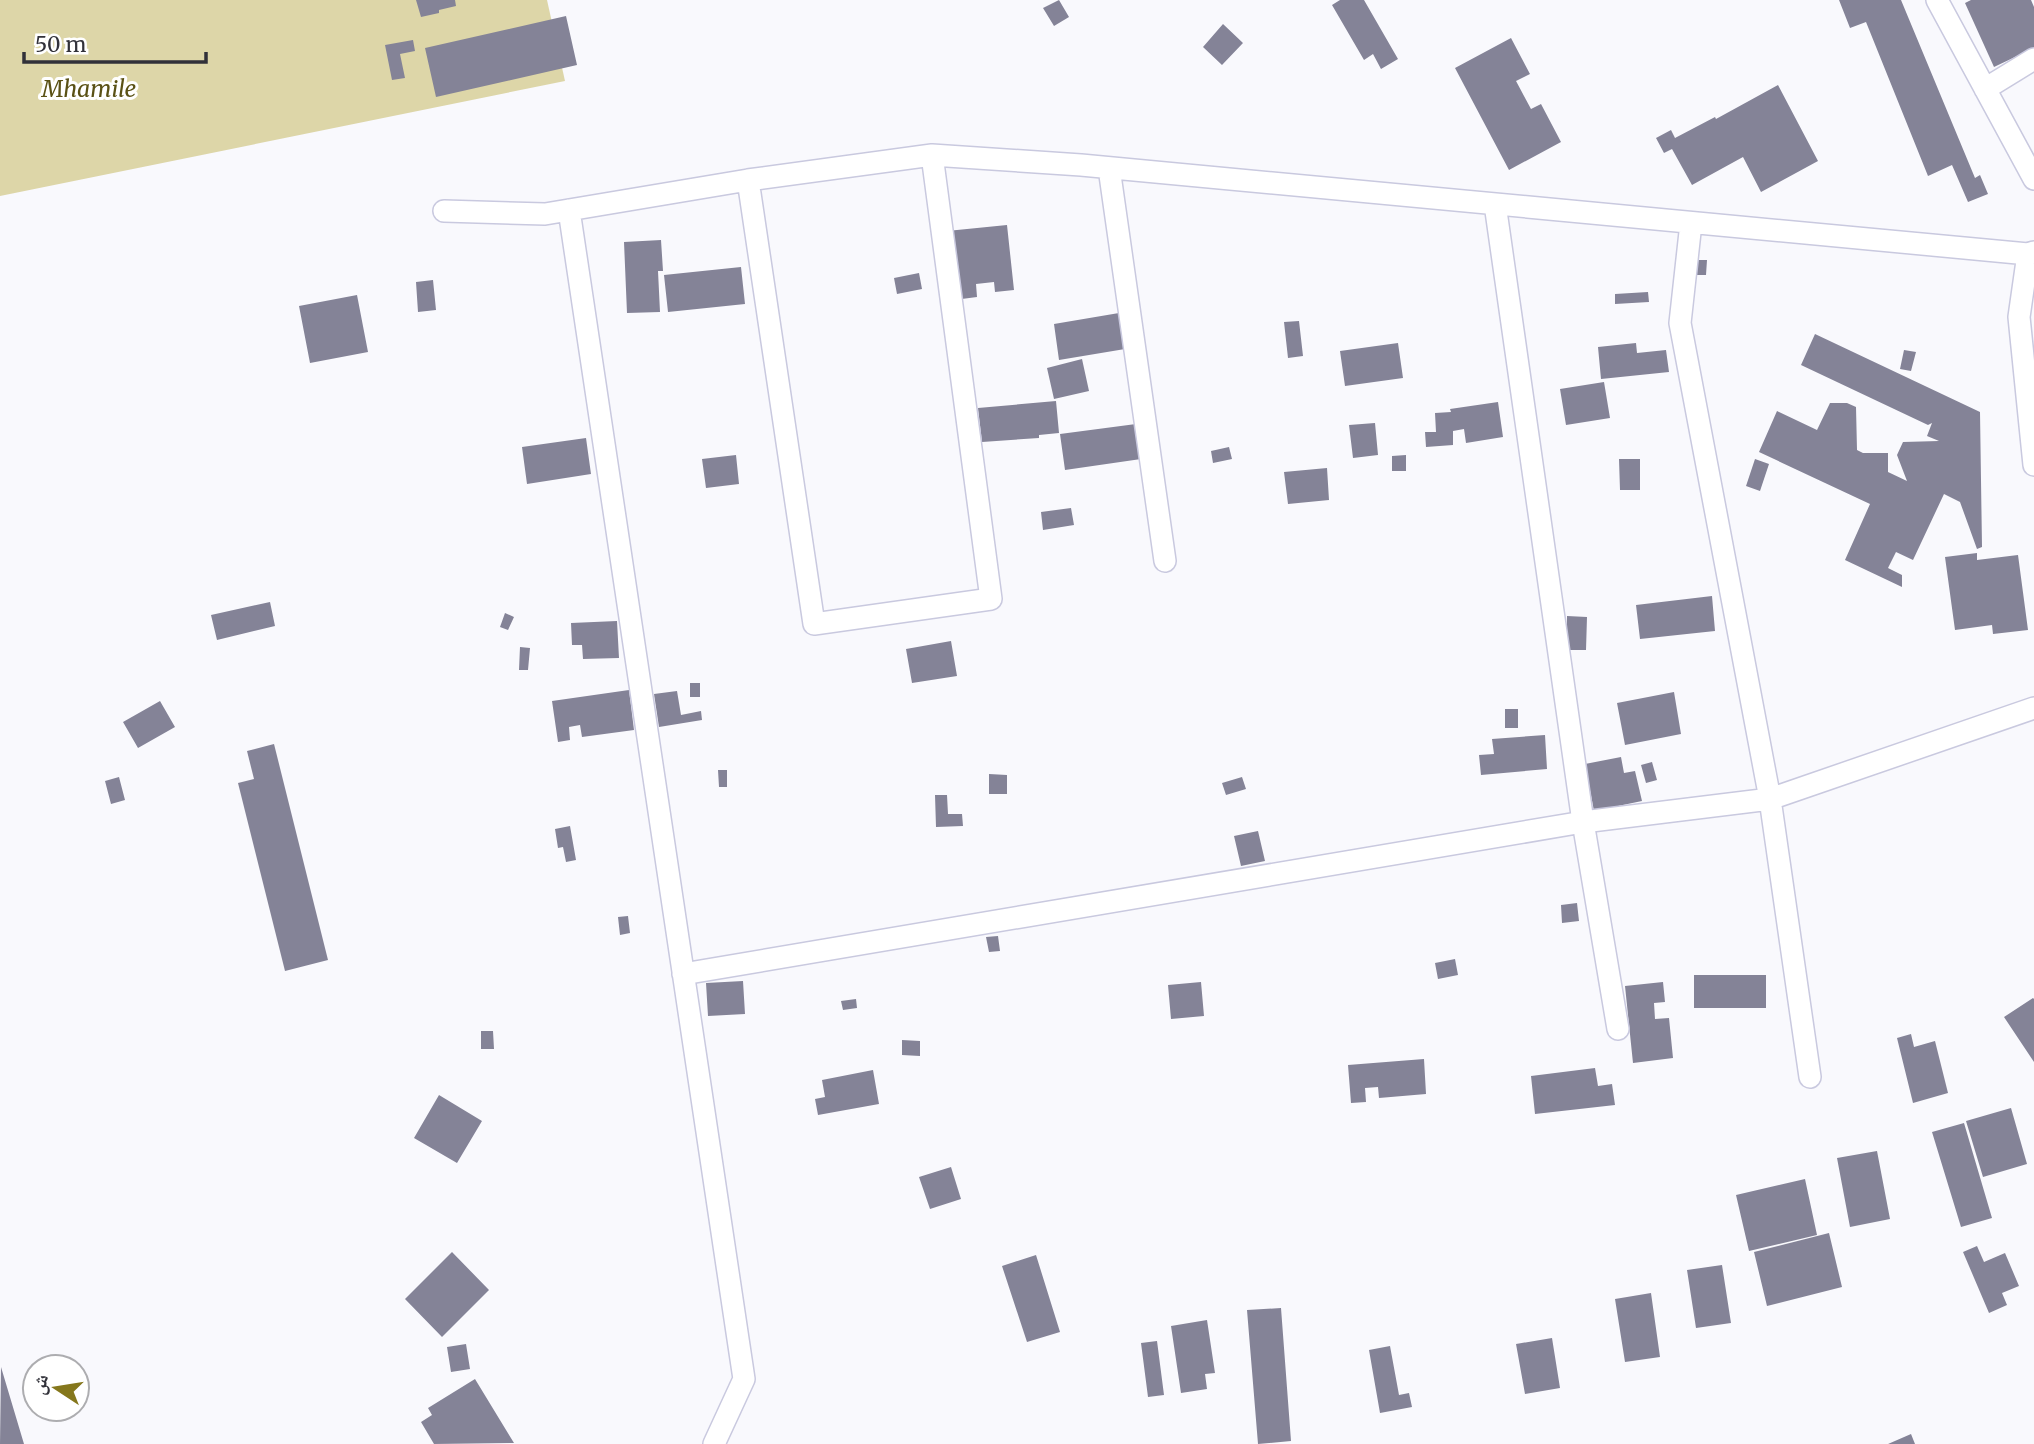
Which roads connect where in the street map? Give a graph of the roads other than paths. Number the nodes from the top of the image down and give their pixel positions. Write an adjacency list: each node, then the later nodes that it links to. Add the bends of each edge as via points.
1 (1937, 0): 3 (street)
2 (2034, 59): 3 (street)
3 (1985, 89): 6 (street)
4 (932, 155): 5 (street); 7 (street); 7 (street, via 991,599 814,624)
5 (1109, 168): 8 (street); 14 (street)
6 (2034, 179)
7 (748, 180): 9 (street)
8 (1495, 204): 11 (street); 17 (street)
9 (569, 210): 10 (street, via 545,214); 18 (street)
10 (444, 211)
11 (1691, 223): 12 (street); 16 (street, via 1680,323)
12 (2031, 253): 13 (street, via 2019,317)
13 (2034, 466)
14 (1164, 561)
15 (2034, 708): 16 (street)
16 (1770, 799): 17 (street); 20 (street)
17 (1583, 822): 18 (street); 19 (street)
18 (683, 974): 21 (street, via 744,1379)
19 (1618, 1029)
20 (1810, 1077)
21 (714, 1444)

